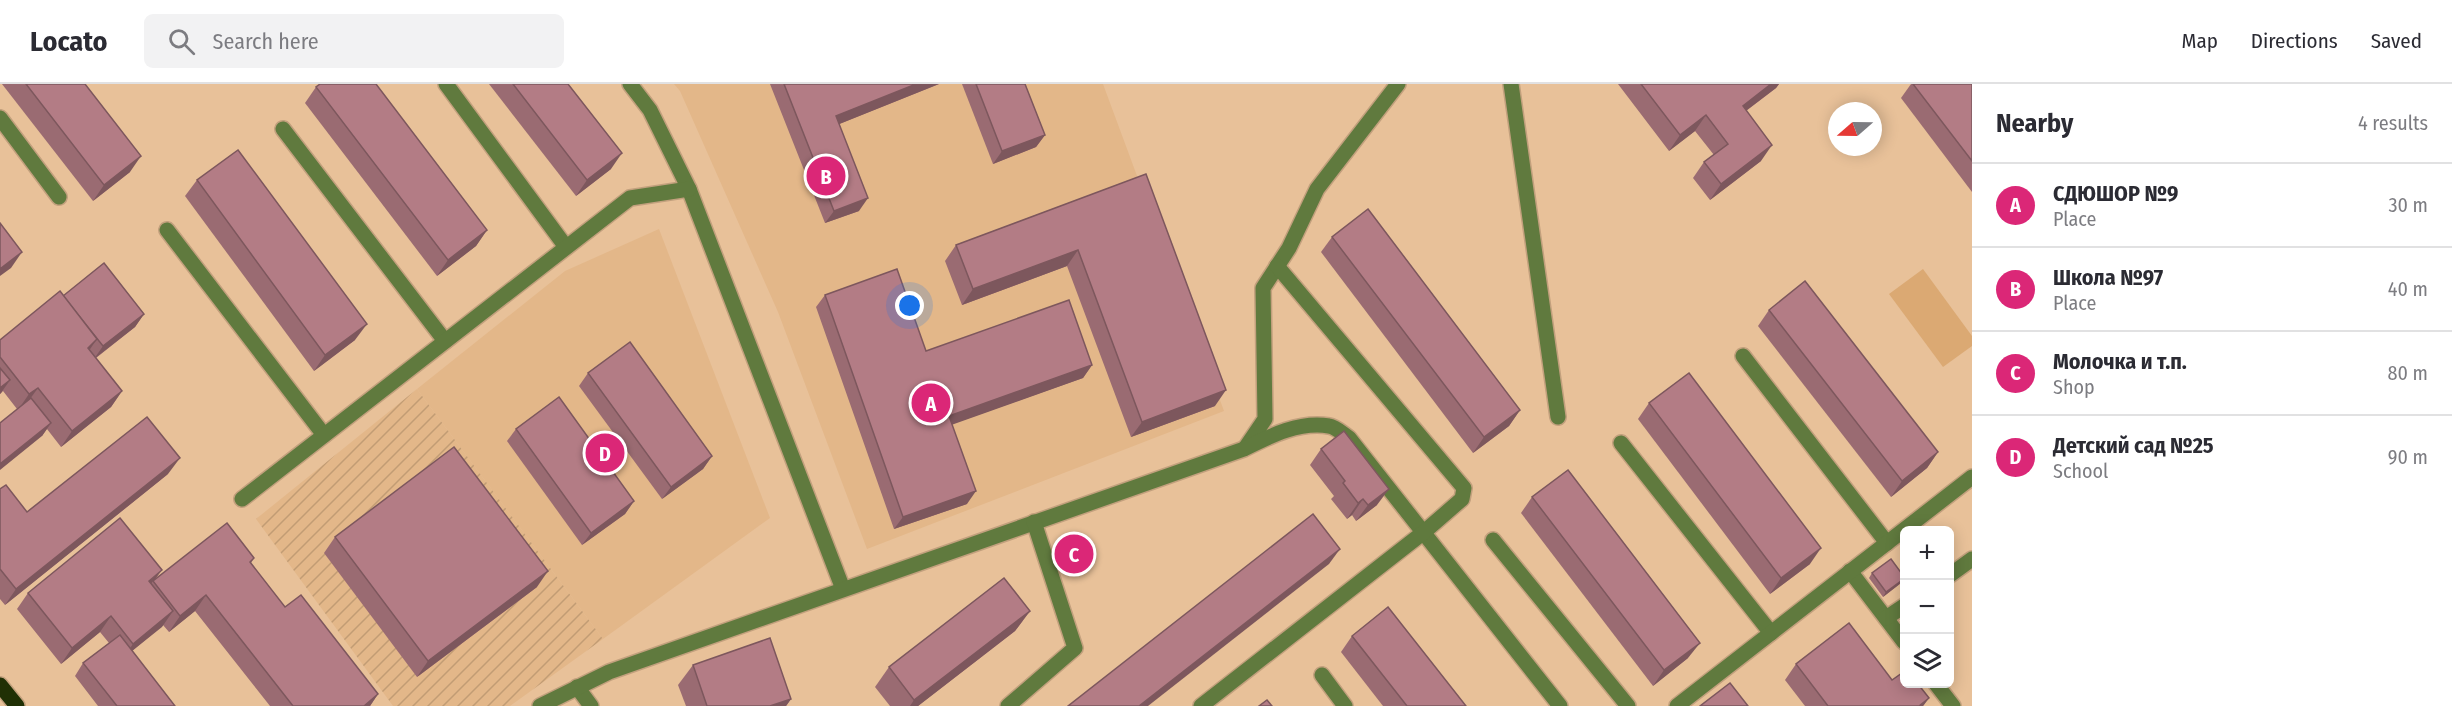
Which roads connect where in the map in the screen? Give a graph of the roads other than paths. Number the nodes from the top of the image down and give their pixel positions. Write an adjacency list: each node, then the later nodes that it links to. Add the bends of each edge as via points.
1 (446, 84): 10 (street)
2 (630, 84): 7 (street, via 650,110)
3 (1398, 84): 11 (street, via 1317,189)
4 (1511, 84): 14 (street)
5 (0, 117): 8 (street)
6 (282, 129): 12 (street)
7 (689, 189): 10 (street, via 630,198); 27 (street)
8 (59, 197)
9 (167, 230): 15 (street)
10 (566, 247): 12 (street)
11 (1277, 266): 17 (street, via 1263,288 1265,419); 21 (street, via 1464,488 1462,499)
12 (446, 341): 15 (street)
13 (1743, 356): 23 (street)
14 (1558, 417)
15 (324, 435): 19 (street)
16 (1621, 443): 30 (street)
17 (1244, 450): 20 (street); 21 (street, via 1272,435 1303,426 1331,426 1349,438)
18 (1972, 477): 23 (street)
19 (242, 499)
20 (1034, 522): 27 (street); 39 (street, via 1075,648)
21 (1424, 532): 40 (street); 42 (street)
22 (1493, 540): 43 (street)
23 (1887, 543): 25 (street)
24 (1972, 559): 26 (street)
25 (1850, 571): 29 (street); 30 (street)
26 (1954, 572)
27 (843, 589): 34 (street, via 609,672)
28 (1900, 609): 29 (street)
29 (1886, 618): 31 (street)
30 (1771, 633): 44 (street)
31 (1900, 636)
32 (1322, 675): 41 (street)
33 (0, 685): 36 (main road)
34 (577, 687): 37 (street); 38 (street)
35 (1939, 688): 45 (street)
36 (17, 706)
37 (540, 706)
38 (591, 706)
39 (1008, 706)
40 (1201, 706)
41 (1346, 706)
42 (1560, 706)
43 (1628, 706)
44 (1677, 706)
45 (1953, 706)

